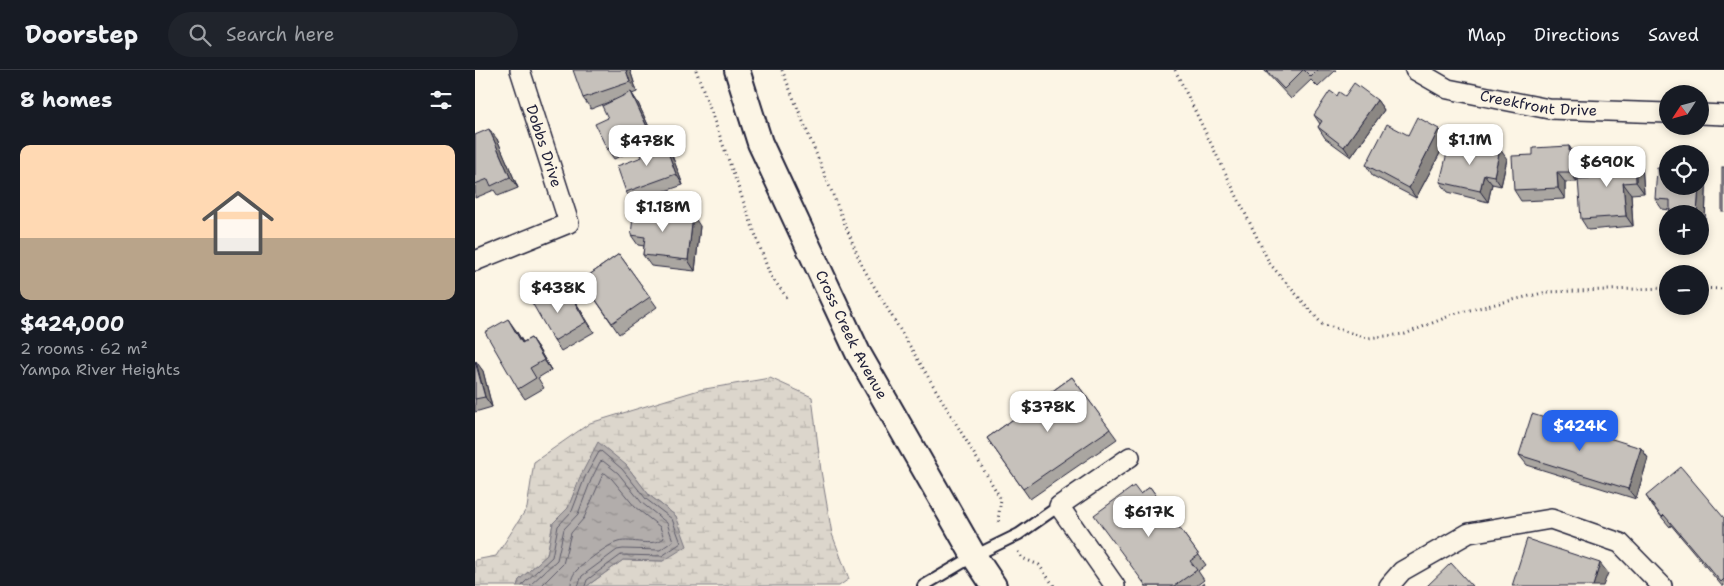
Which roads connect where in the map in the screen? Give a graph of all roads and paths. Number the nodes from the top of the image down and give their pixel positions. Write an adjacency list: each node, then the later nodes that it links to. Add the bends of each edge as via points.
1 (520, 70): 10 (street, Dobbs Drive, via 569,223)
2 (696, 70): 14 (path, via 771,274)
3 (737, 70): 18 (street, Cross Creek Avenue, via 760,143 858,353)
4 (782, 70): 17 (path, via 862,266 1001,500 998,520)
5 (1175, 70): 11 (path, via 1270,264 1322,324 1367,338 1405,334 1457,313 1547,292)
6 (1415, 70): 7 (street, Creekfront Drive, via 1449,89 1549,109)
7 (1659, 113)
8 (1709, 114): 9 (street)
9 (1724, 115)
10 (475, 262)
11 (1659, 288)
12 (1709, 288): 13 (path)
13 (1724, 289)
14 (788, 298)
15 (1130, 457): 16 (street)
16 (1059, 506): 17 (lane); 22 (street)
17 (1010, 538): 18 (lane); 21 (path, via 1022,558 1039,565)
18 (974, 556): 19 (lane); 20 (street, Cross Creek Avenue)
19 (923, 586)
20 (994, 586)
21 (1054, 586)
22 (1115, 586)
23 (1389, 586): 24 (street, via 1402,570 1469,533 1551,519 1620,543)
24 (1662, 586)

